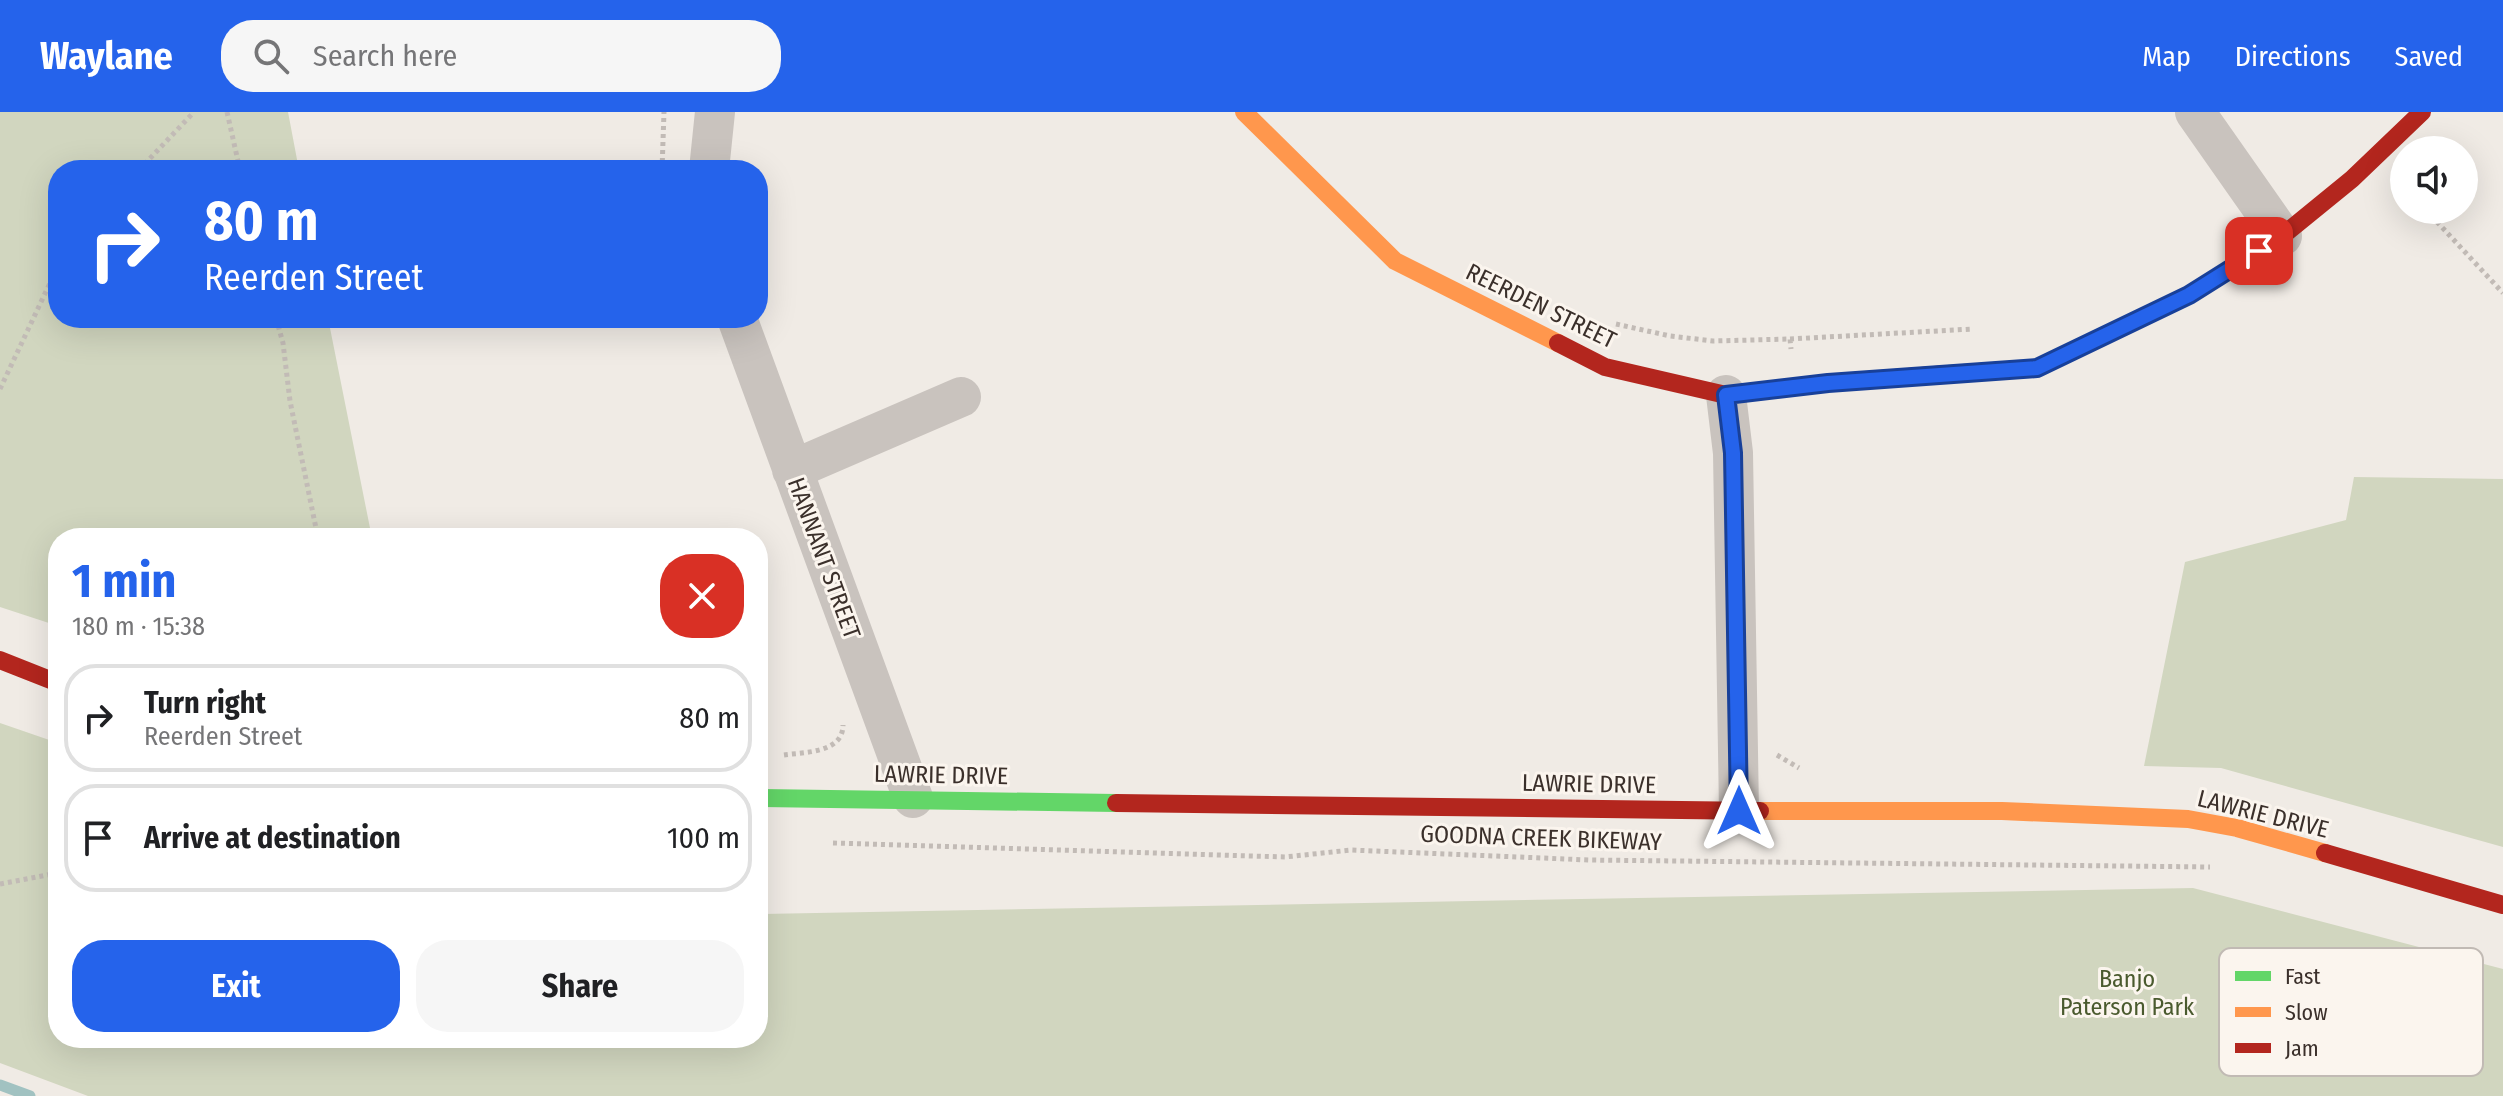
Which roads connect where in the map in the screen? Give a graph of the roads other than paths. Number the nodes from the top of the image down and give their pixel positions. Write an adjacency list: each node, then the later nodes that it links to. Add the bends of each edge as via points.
1 (715, 112): 5 (street)
2 (1244, 112): 8 (street, REERDEN STREET, via 1395,261 1605,367)
3 (2195, 112): 6 (street)
4 (2422, 112): 6 (street, REERDEN STREET)
5 (710, 160)
6 (2282, 236): 8 (street, REERDEN STREET, via 2189,295 2037,368)
7 (741, 328): 10 (street, HANNANT STREET)
8 (1726, 395): 15 (street, via 1733,453)
9 (961, 397): 10 (street)
10 (792, 470): 14 (street, HANNANT STREET)
11 (0, 660): 12 (street)
12 (48, 679)
13 (768, 798): 14 (street, LAWRIE DRIVE)
14 (913, 798): 15 (street, LAWRIE DRIVE)
15 (1739, 811): 16 (street, LAWRIE DRIVE, via 2002,811 2201,821)
16 (2503, 905)

